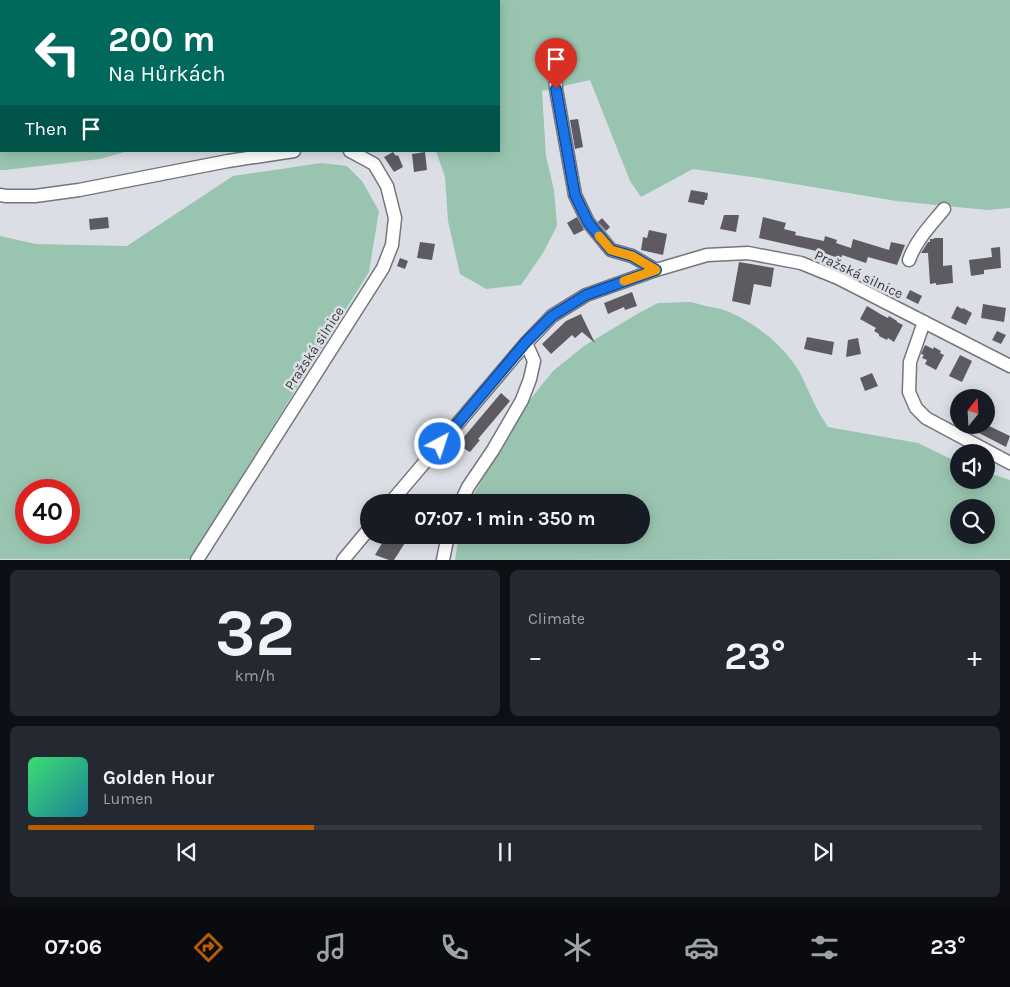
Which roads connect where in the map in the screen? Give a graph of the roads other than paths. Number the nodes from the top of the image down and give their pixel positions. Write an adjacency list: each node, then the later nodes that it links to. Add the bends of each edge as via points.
1 (554, 53): 7 (street, via 556,89 575,195 588,222 611,250 632,256)
2 (287, 152): 4 (street, via 70,191 35,196)
3 (352, 152): 16 (street, Pražská silnice, via 374,164 387,186 395,218 389,253 383,268)
4 (0, 195)
5 (944, 209): 6 (street, via 925,231)
6 (909, 260)
7 (656, 270): 8 (street, Pražská silnice, via 707,255 748,253 800,263 838,278); 9 (street, Pražská silnice, via 586,295 552,316)
8 (924, 322): 10 (street, Pražská silnice); 11 (street, via 910,362 910,392 916,408 926,418)
9 (526, 342): 12 (street, Pražská silnice); 13 (street, via 534,361 522,400)
10 (1010, 366)
11 (1010, 463)
12 (398, 494)
13 (464, 494)
14 (360, 540): 17 (street)
15 (447, 544): 18 (street)
16 (197, 560)
17 (343, 560)
18 (444, 560)

